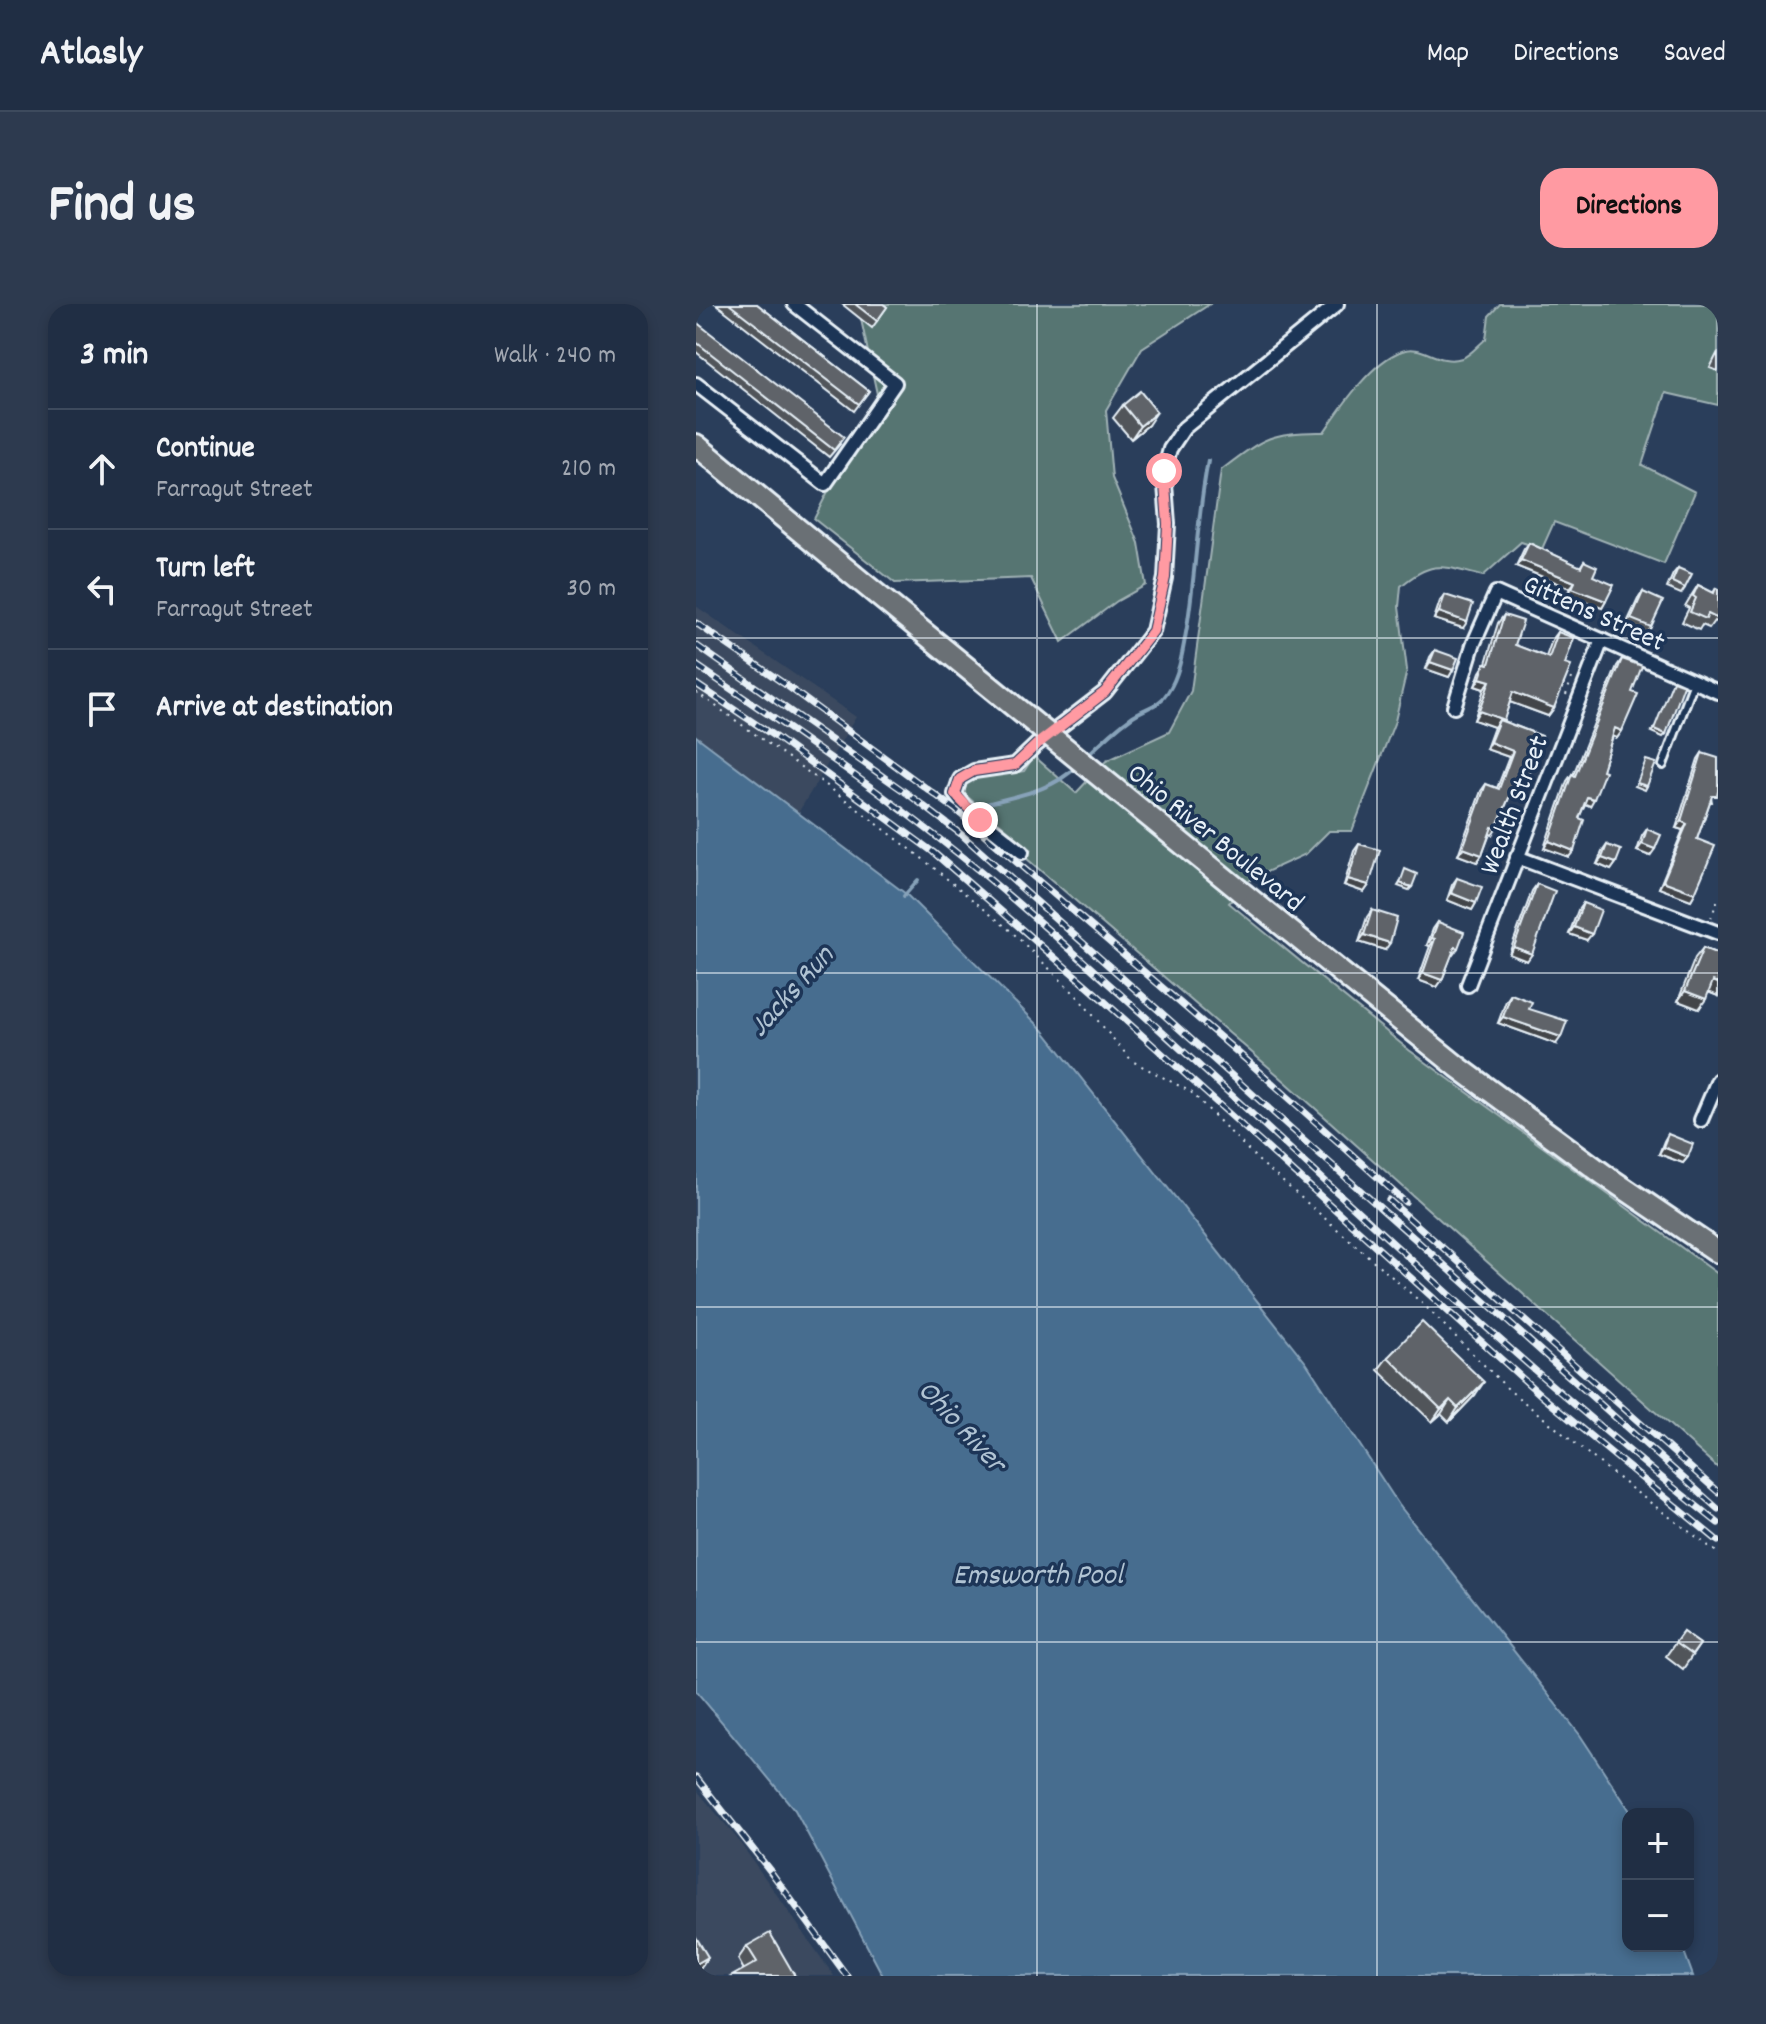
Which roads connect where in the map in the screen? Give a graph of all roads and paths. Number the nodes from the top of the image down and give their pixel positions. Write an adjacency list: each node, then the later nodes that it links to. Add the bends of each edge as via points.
1 (794, 304): 3 (street, via 895,383 825,484)
2 (1337, 304): 11 (street, via 1184,428 1170,449 1164,471 1165,578 1153,631 1105,692 1015,765 974,771 960,779 955,794 964,806)
3 (696, 384)
4 (696, 445): 19 (highway, Ohio River Boulevard, bridge, via 1458,1067)
5 (1602, 640): 6 (street, Gittens Street); 9 (street, Gittens Street, via 1496,593); 12 (street, Wealth Street)
6 (1695, 681): 8 (street, Gittens Street); 10 (lane)
7 (696, 692): 20 (path, via 849,802 1012,932 1132,1061 1191,1092 1509,1390)
8 (1718, 692)
9 (1454, 707)
10 (1663, 765)
11 (1022, 852)
12 (1517, 857): 15 (street); 16 (street, Wealth Street)
13 (1718, 899): 14 (path, via 1710,919)
14 (1718, 921)
15 (1718, 933)
16 (1468, 985)
17 (1718, 1080): 18 (street)
18 (1701, 1120)
19 (1718, 1252)
20 (1718, 1553)

